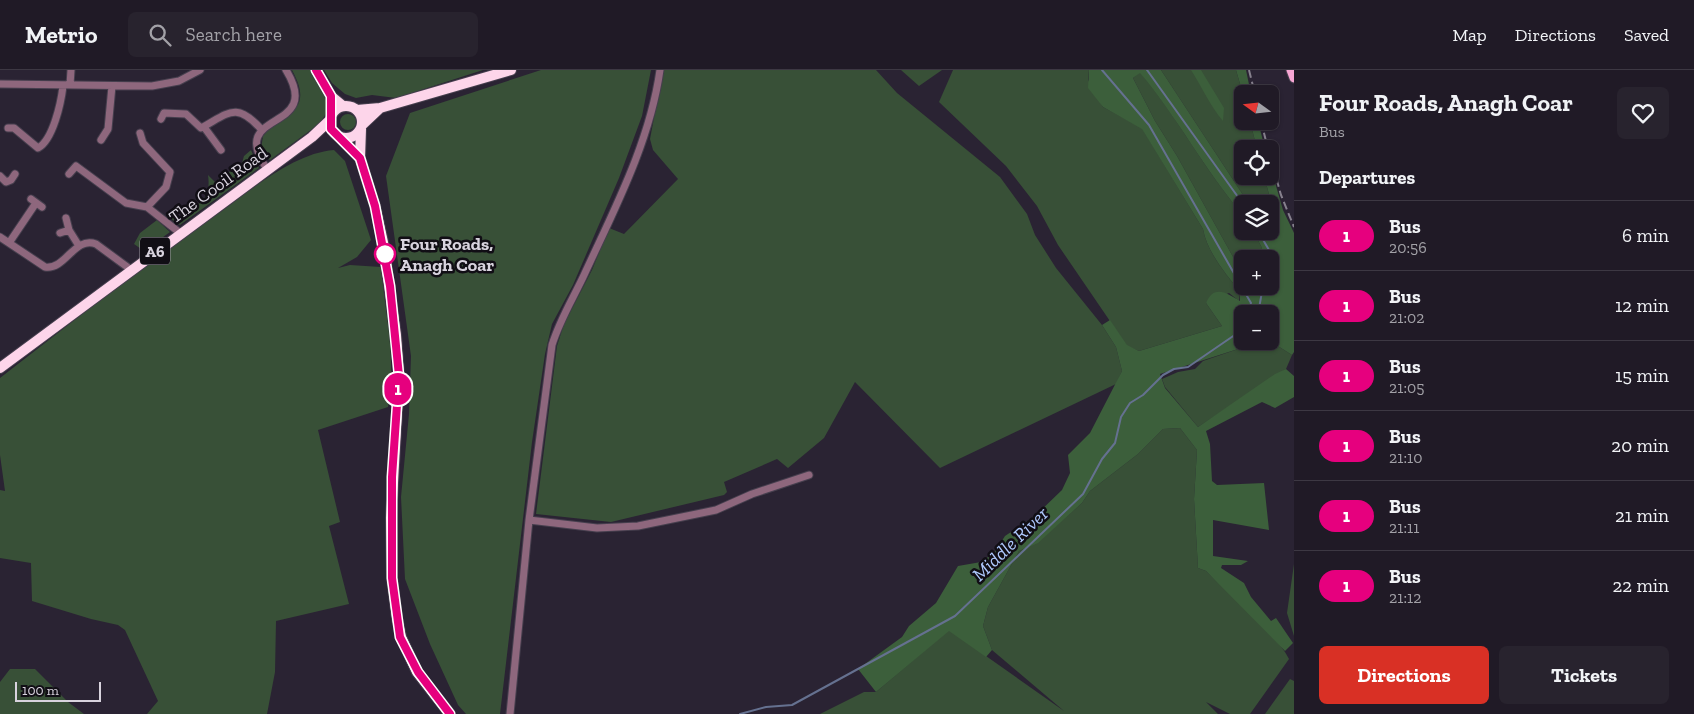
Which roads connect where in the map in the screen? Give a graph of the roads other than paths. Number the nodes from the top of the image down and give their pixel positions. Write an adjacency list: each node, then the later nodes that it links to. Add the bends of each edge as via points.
1 (71, 70): 10 (street)
2 (200, 70): 11 (street, via 168,84)
3 (286, 70): 21 (street, via 296,88 296,101 289,111)
4 (316, 70): 12 (highway)
5 (510, 70): 14 (highway)
6 (660, 70): 44 (street, via 648,127 622,192 558,323 552,345)
7 (1291, 70): 8 (main road)
8 (1294, 78)
9 (0, 84): 10 (street)
10 (67, 85): 11 (street); 20 (street, via 46,144 36,150 14,128)
11 (112, 86): 25 (street)
12 (331, 96): 13 (highway); 16 (highway)
13 (343, 106): 15 (highway); 16 (highway)
14 (380, 108): 15 (highway); 19 (highway)
15 (357, 110): 19 (highway, via 362,118)
16 (331, 117): 23 (highway); 24 (highway, The Cooil Road / A6)
17 (161, 119): 18 (street, via 164,113 178,112 186,114 198,128)
18 (204, 127): 21 (street, via 221,116 236,112 249,116); 26 (street)
19 (362, 127): 23 (highway, via 353,137); 27 (highway)
20 (8, 128)
21 (262, 130): 28 (street, via 256,139 256,150)
22 (140, 133): 33 (street, via 143,143 170,172 166,187)
23 (337, 136): 24 (highway, The Cooil Road / A6); 27 (highway)
24 (312, 137): 28 (highway, The Cooil Road / A6)
25 (106, 138)
26 (220, 150)
27 (360, 158): 45 (highway, via 377,215 396,335 399,376 391,518 392,578 400,637 418,672)
28 (267, 169): 37 (highway, The Cooil Road / A6)
29 (15, 174): 31 (street, via 6,182)
30 (69, 174): 33 (street, via 76,166 126,203)
31 (0, 176)
32 (37, 203): 39 (street)
33 (147, 207): 37 (street)
34 (66, 218): 35 (street)
35 (69, 230): 36 (street); 40 (street)
36 (60, 233)
37 (180, 233): 41 (highway, The Cooil Road / A6)
38 (0, 237): 39 (street)
39 (9, 243): 40 (street, via 48,268)
40 (78, 246): 41 (street, via 93,243)
41 (130, 269): 42 (highway, The Cooil Road / A6)
42 (0, 367)
43 (809, 475): 44 (street, via 716,510 638,526 597,528)
44 (529, 520): 46 (street)
45 (450, 714)
46 (510, 714)

